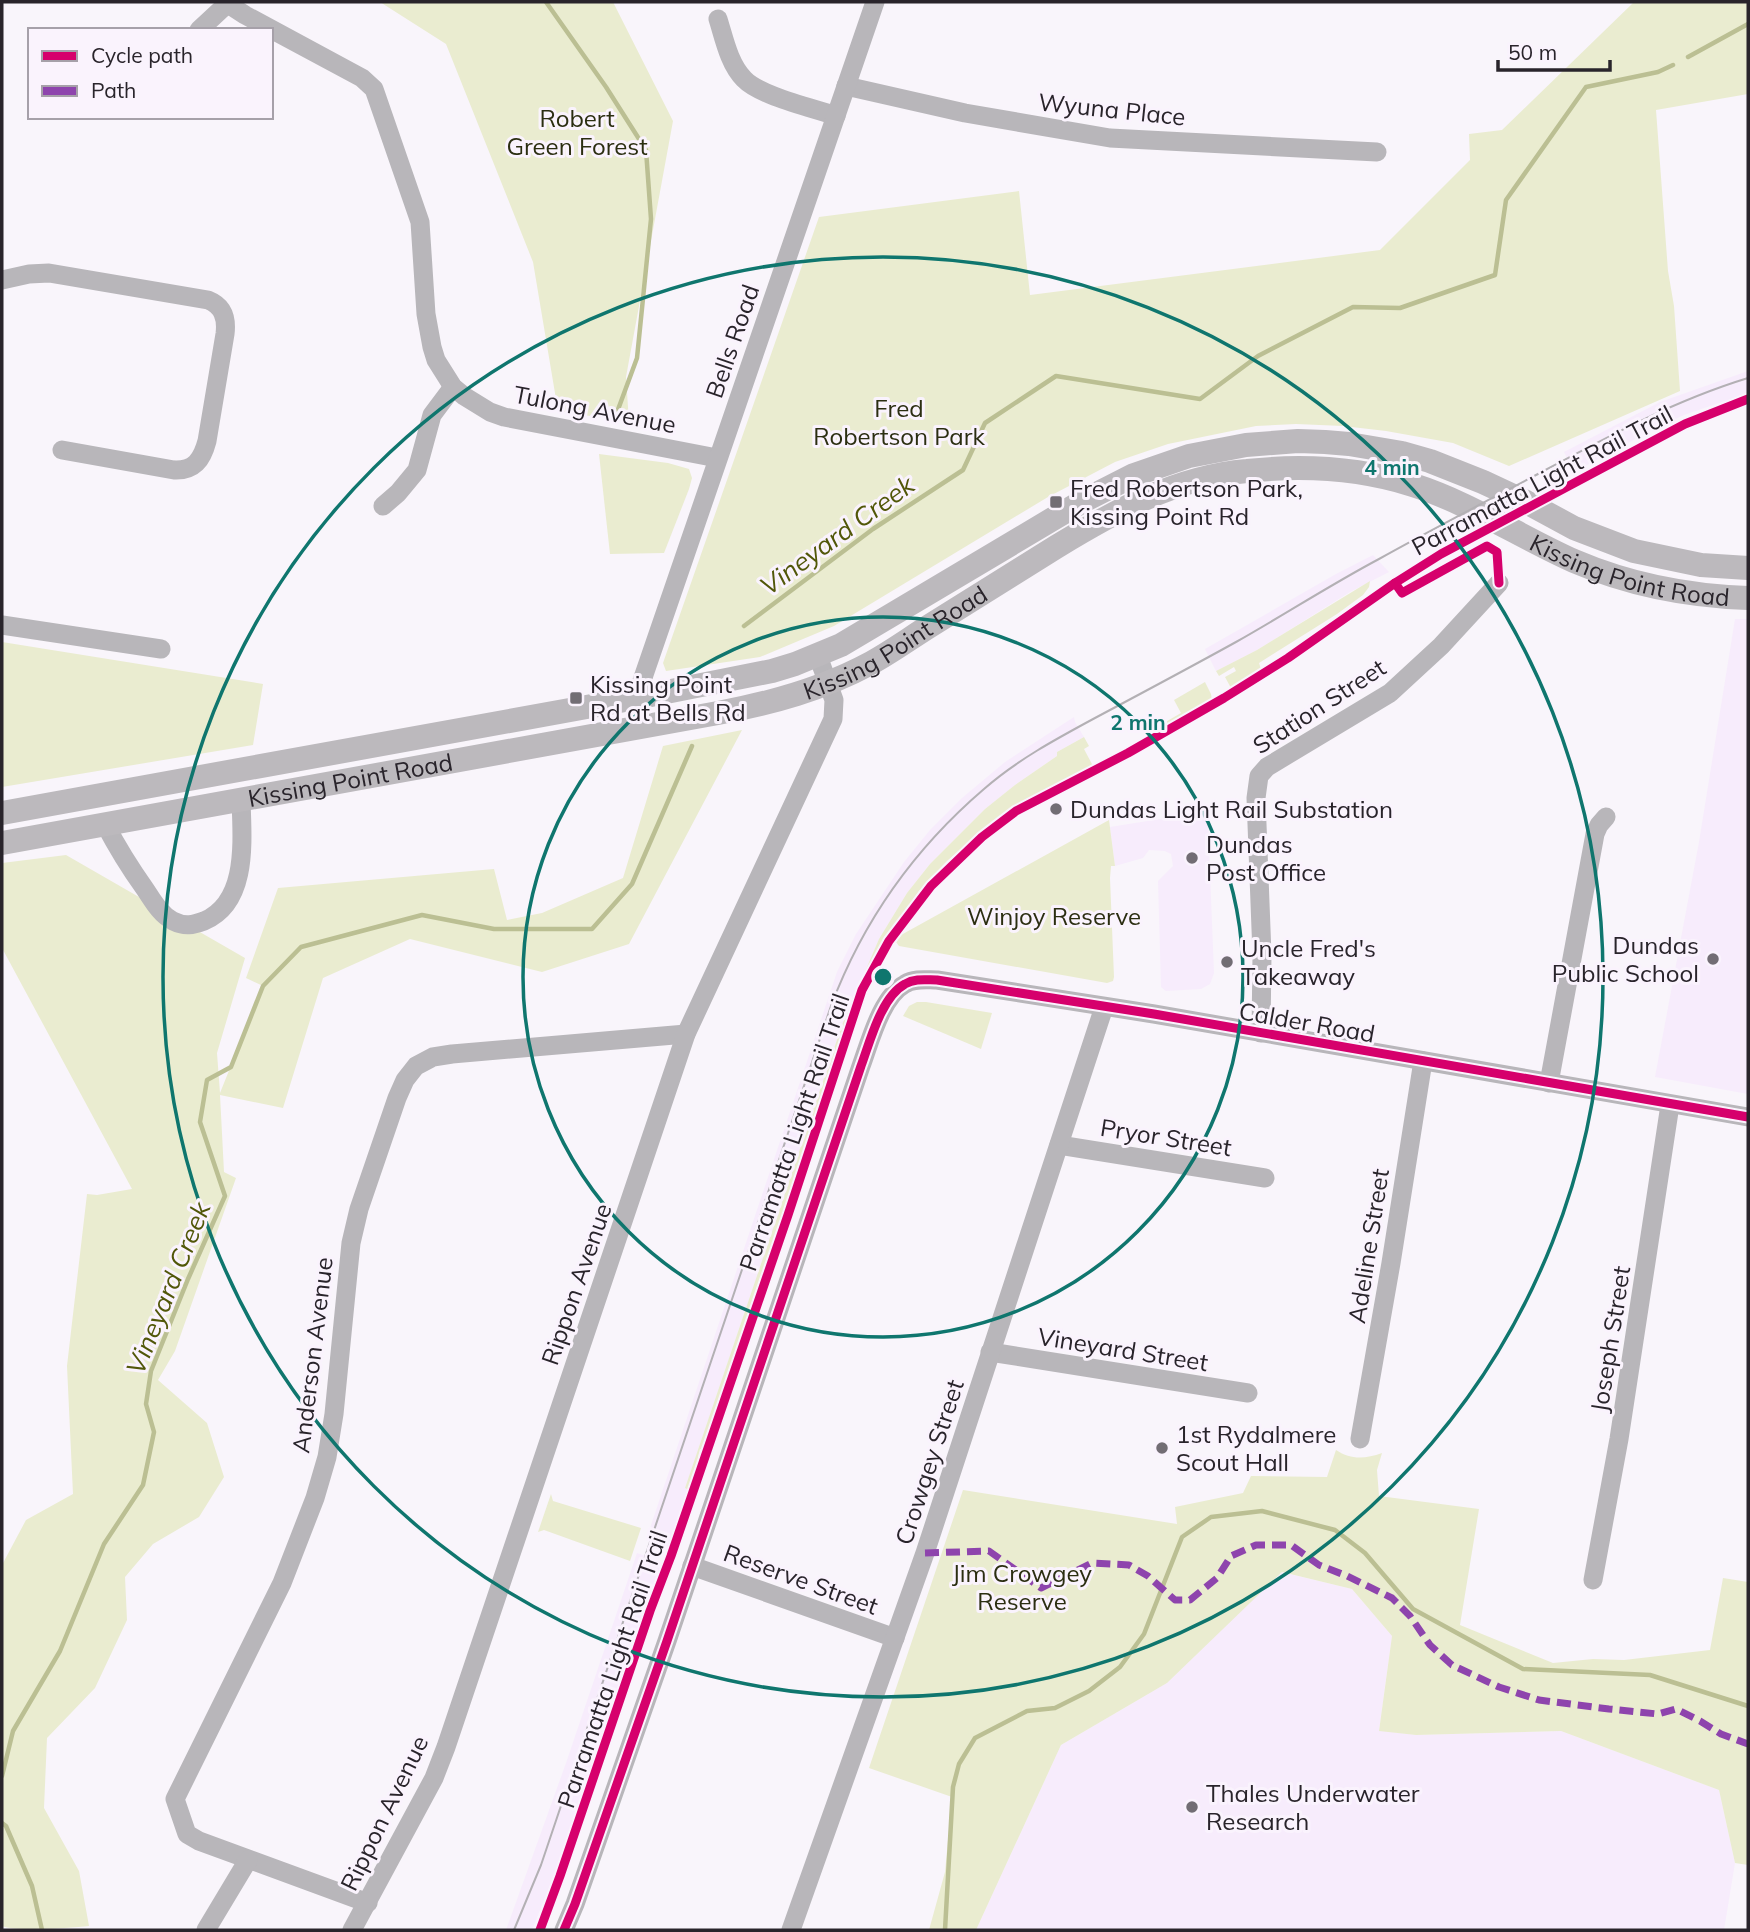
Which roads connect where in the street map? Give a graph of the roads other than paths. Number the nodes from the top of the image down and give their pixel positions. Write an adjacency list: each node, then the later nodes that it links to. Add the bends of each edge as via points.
1 (875, 2): 7 (street, Bells Road)
2 (226, 3): 4 (street); 5 (street, Tulong Avenue)
3 (718, 19): 8 (street, via 730,56 744,79)
4 (201, 28)
5 (271, 28)
6 (273, 29): 11 (street, Tulong Avenue, via 374,89 420,222 432,347)
7 (846, 86): 8 (street, Bells Road); 9 (street, Wyuna Place, via 1110,138)
8 (836, 116): 13 (street, Bells Road)
9 (1377, 152)
10 (2, 280): 12 (street, via 49,273 208,300 219,306 225,318 206,441 196,465 174,470)
11 (453, 387): 13 (street, Tulong Avenue, via 476,405 504,417); 14 (street, via 432,415 417,470)
12 (62, 450)
13 (717, 458): 22 (street, Bells Road)
14 (383, 506)
15 (1748, 568): 20 (main road, Kissing Point Road, via 1701,565 1634,551 1574,528 1483,482 1402,453 1325,442 1247,445 1160,465 1108,488)
16 (1499, 583): 29 (street, Station Street, via 1390,694 1259,776)
17 (1748, 598): 21 (main road, Kissing Point Road, via 1663,589 1603,573 1436,493 1383,477 1329,469 1245,471 1168,489 1121,510 893,650)
18 (2, 625): 19 (street)
19 (161, 649)
20 (818, 656): 21 (street, Rippon Avenue); 22 (main road, Kissing Point Road, via 772,671)
21 (829, 684): 23 (main road, Kissing Point Road, via 718,713); 30 (street, Rippon Avenue, via 833,719)
22 (636, 698): 24 (main road, Kissing Point Road)
23 (241, 799): 26 (main road, Kissing Point Road); 26 (street, via 242,851 235,888 226,905 209,919 190,926 173,921 158,909)
24 (2, 813)
25 (1606, 817): 32 (street, via 1595,834)
26 (106, 824): 27 (main road, Kissing Point Road)
27 (2, 843)
28 (1104, 1007): 29 (street, Calder Road); 35 (street, Crowgey Street); 40 (street, Calder Road, via 937,980 920,979 894,992 861,1066)
29 (1261, 1033): 31 (street, Calder Road)
30 (686, 1034): 43 (street, Anderson Avenue, via 433,1057 416,1066 405,1080 351,1242 334,1414 315,1498 282,1583 175,1799 187,1834); 44 (street, Rippon Avenue, via 446,1747 434,1779)
31 (1423, 1061): 32 (street, Calder Road); 39 (street, Adeline Street)
32 (1549, 1083): 33 (street, Calder Road)
33 (1670, 1105): 34 (street, Calder Road); 41 (street, Joseph Street)
34 (1748, 1117)
35 (1059, 1145): 36 (street, Pryor Street); 37 (street, Crowgey Street)
36 (1265, 1178)
37 (990, 1352): 38 (street, Vineyard Street); 42 (street, Crowgey Street)
38 (1248, 1393)
39 (1360, 1438)
40 (692, 1566): 42 (street, Reserve Street); 47 (street, Calder Road)
41 (1593, 1580)
42 (895, 1638): 48 (street, Crowgey Street)
43 (248, 1860): 44 (street, Anderson Avenue); 45 (street)
44 (368, 1903): 46 (street, Rippon Avenue)
45 (206, 1930)
46 (352, 1930)
47 (564, 1930)
48 (791, 1930)

